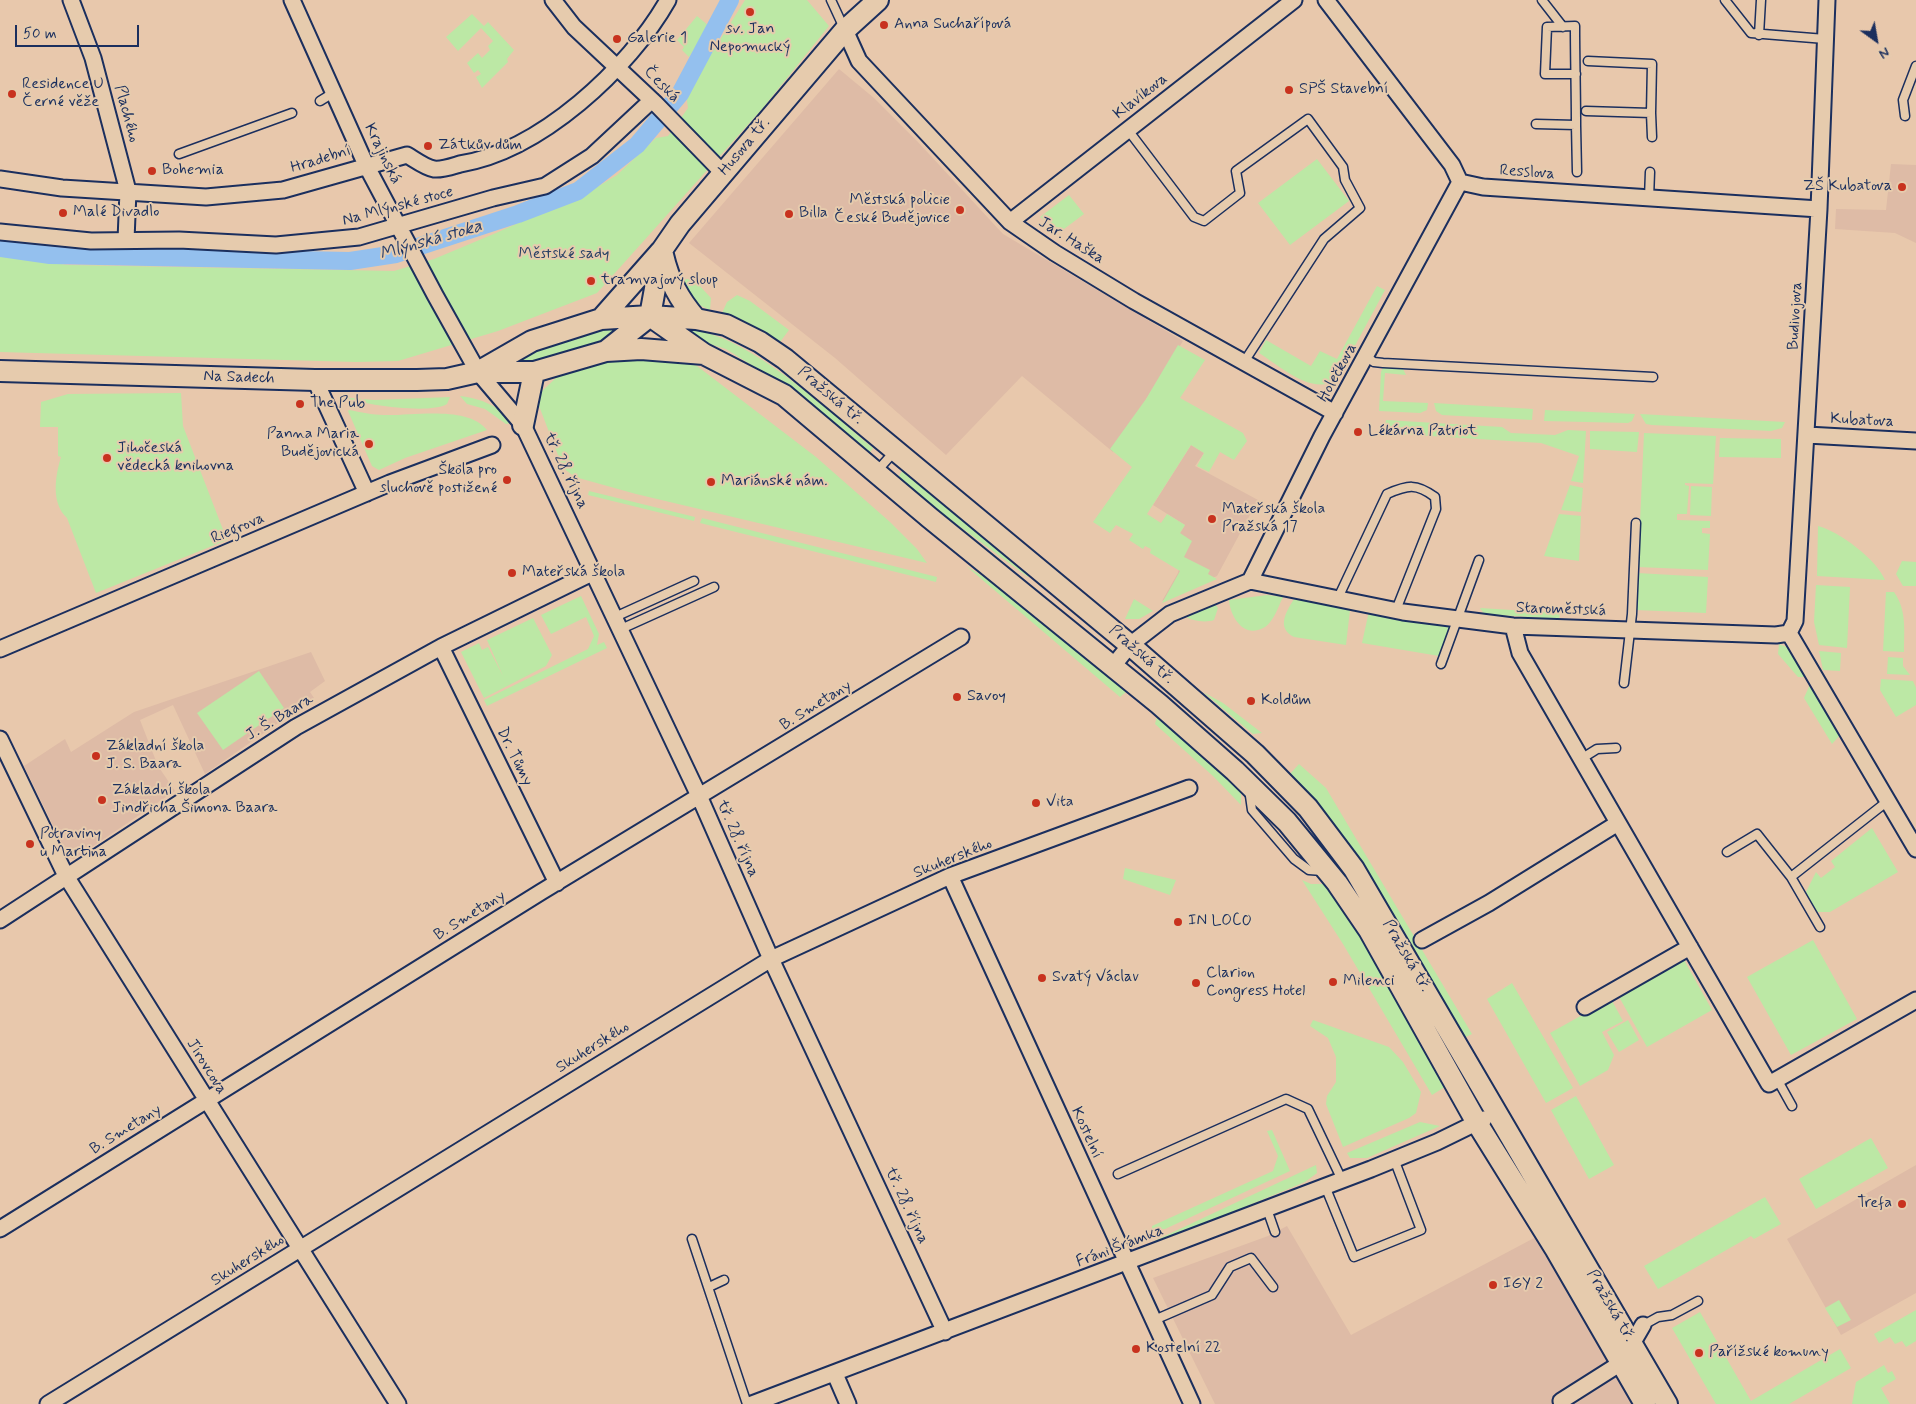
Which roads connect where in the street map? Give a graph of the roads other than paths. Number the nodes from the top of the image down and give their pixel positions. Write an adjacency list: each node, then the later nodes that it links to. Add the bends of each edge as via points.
1 (71, 0): 37 (street, Plachého, via 93,58)
2 (553, 0): 18 (street, Česká, via 574,27)
3 (668, 0): 18 (street, Hradební, via 657,19)
4 (832, 0): 14 (lane)
5 (878, 0): 14 (street, Husova tř.)
6 (1294, 0): 28 (street, Klavíkova)
7 (1326, 0): 36 (street, via 1452,165)
8 (1542, 0): 13 (lane)
9 (1725, 0): 15 (lane, via 1751,33)
10 (1761, 0): 15 (lane)
11 (1827, 0): 16 (street, Budivojova)
12 (299, 7): 31 (street, Krajinská, via 327,97)
13 (1563, 26): 20 (lane, via 1575,26); 20 (lane, via 1547,27 1545,74)
14 (845, 30): 34 (street, Husova tř.); 40 (street, Jar. Haška, via 859,61)
15 (1759, 35): 16 (lane)
16 (1825, 39): 39 (street, Budivojova)
17 (1588, 62): 23 (lane, via 1652,64)
18 (617, 66): 21 (street, Česká); 31 (street, Hradební, via 577,105 530,139 478,161 434,169 407,155)
19 (1916, 66): 25 (lane, via 1903,100)
20 (1576, 74): 27 (lane)
21 (654, 102): 34 (street, Česká); 41 (street, Na Mlýnské stoce, via 592,156 545,186)
22 (1586, 111): 23 (lane)
23 (1651, 113): 29 (lane)
24 (292, 114): 30 (lane)
25 (1905, 116)
26 (1536, 124): 27 (lane)
27 (1576, 125): 32 (lane)
28 (1128, 130): 40 (street, Klavíkova); 51 (lane, via 1194,217 1204,221 1240,193 1236,171 1308,119 1343,167 1345,180 1360,208 1324,239)
29 (1652, 137)
30 (179, 154)
31 (366, 165): 37 (street, Hradební, via 284,190 206,197); 41 (street, Krajinská)
32 (1577, 172)
33 (1650, 172): 38 (lane)
34 (723, 173): 44 (street, Husova tř.)
35 (0, 179): 37 (street, Hradební, via 62,188)
36 (1460, 182): 38 (street, Resslova, via 1483,187); 50 (street, Holečkova)
37 (128, 191): 43 (street, Plachého)
38 (1650, 198): 39 (street, Resslova)
39 (1819, 210): 59 (street, Budivojova)
40 (1010, 222): 51 (street, Jar. Haška, via 1126,296)
41 (399, 226): 43 (street, Na Mlýnské stoce, via 341,241 276,245); 53 (street, Krajinská)
42 (0, 232): 43 (street, Na Mlýnské stoce)
43 (126, 240)
44 (662, 250): 45 (street, Husova tř.); 46 (street); 47 (street, via 668,277 680,301)
45 (650, 316): 46 (street, Pražská tř.); 47 (street, Pražská tř.); 48 (street); 49 (street)
46 (601, 319): 53 (street, Pražská tř., via 532,341)
47 (696, 319): 62 (street, Pražská tř., via 726,325 760,342)
48 (606, 351): 49 (street, via 641,349); 54 (street)
49 (704, 354): 63 (street, Pražská tř., via 784,395)
50 (1366, 357): 55 (lane, via 1383,363); 57 (street, Holečkova)
51 (1244, 362): 57 (street, Jar. Haška)
52 (0, 371): 56 (street, Na Sadech)
53 (478, 372): 54 (street); 56 (street, Na Sadech, via 447,379); 58 (street, tř. 28. října)
54 (534, 372): 58 (street)
55 (1653, 377)
56 (315, 380): 64 (street)
57 (1336, 413): 69 (street, Holečkova)
58 (523, 425): 67 (street, tř. 28. října)
59 (1807, 435): 60 (street, Kubatova); 77 (street, Budivojova, via 1795,621)
60 (1916, 441)
61 (492, 445): 64 (street, Riegrova)
62 (895, 450): 63 (lane); 79 (street, Pražská tř.)
63 (876, 472): 83 (street, Pražská tř.)
64 (367, 493): 81 (street, Riegrova)
65 (1636, 523): 76 (lane)
66 (1479, 560): 73 (lane)
67 (594, 572): 74 (street, tř. 28. října); 80 (street, J. Š. Baara)
68 (694, 581): 74 (lane)
69 (1250, 582): 71 (street, Staroměstská); 79 (street, via 1170,614)
70 (714, 587): 74 (lane)
71 (1338, 598): 72 (street, Staroměstská); 72 (lane, via 1387,494 1404,487 1422,487 1435,496 1436,509)
72 (1396, 610): 73 (street, Staroměstská)
73 (1458, 619): 75 (street, Staroměstská); 82 (lane)
74 (618, 623): 89 (street, tř. 28. října)
75 (1513, 626): 76 (street, Staroměstská); 87 (street, via 1520,653)
76 (1630, 630): 77 (street, Staroměstská); 84 (lane)
77 (1789, 633): 90 (street)
78 (962, 637): 89 (street, B. Smetany)
79 (1130, 645): 83 (street); 108 (street, Pražská tř., via 1255,754 1308,808 1354,869)
80 (441, 647): 94 (street, J. Š. Baara, via 296,727); 97 (street, Dr. Tůmy)
81 (0, 649)
82 (1441, 664)
83 (1113, 666): 109 (street, Pražská tř., via 1249,784 1287,822 1328,872 1369,930)
84 (1624, 683)
85 (0, 740): 94 (street, Jírovcova)
86 (1616, 748): 87 (lane, via 1597,749)
87 (1581, 759): 91 (street)
88 (1189, 788): 95 (street, Skuherského)
89 (700, 798): 97 (street, B. Smetany); 102 (street, tř. 28. října)
90 (1889, 800): 92 (street); 96 (lane)
91 (1618, 823): 100 (street, Pražská tř., via 1489,903); 101 (street)
92 (1916, 849)
93 (1727, 852): 96 (lane, via 1757,834)
94 (66, 876): 98 (street, J. Š. Baara); 106 (street, Jírovcova)
95 (950, 876): 102 (street, Skuherského); 119 (street, Kostelní)
96 (1791, 877): 99 (lane)
97 (557, 883): 106 (street, B. Smetany)
98 (0, 920)
99 (1820, 927)
100 (1422, 940)
101 (1690, 947): 104 (street); 105 (street, via 1769,1084)
102 (771, 959): 118 (street, Skuherského); 125 (street, tř. 28. října)
103 (1916, 1000): 105 (street)
104 (1585, 1007)
105 (1777, 1079): 107 (lane)
106 (206, 1101): 115 (street, B. Smetany); 118 (street, Jírovcova)
107 (1792, 1106)
108 (1496, 1112): 109 (street, Fráni Šrámka); 126 (street, Pražská tř.)
109 (1477, 1123): 110 (street, Fráni Šrámka); 126 (street, Pražská tř.)
110 (1394, 1159): 112 (street, Fráni Šrámka); 113 (lane, via 1421,1230 1354,1257)
111 (1118, 1174): 112 (lane, via 1286,1099 1308,1109)
112 (1342, 1180): 113 (street, Fráni Šrámka)
113 (1325, 1186): 114 (street, Fráni Šrámka)
114 (1267, 1209): 116 (lane); 119 (street, Fráni Šrámka)
115 (0, 1229)
116 (1275, 1232)
117 (692, 1240): 122 (lane)
118 (301, 1249): 129 (street, Skuherského); 130 (street, Jírovcova)
119 (1126, 1263): 124 (street, Kostelní); 125 (street, Fráni Šrámka)
120 (724, 1280): 122 (lane)
121 (1273, 1286): 124 (lane, via 1251,1258 1230,1268 1212,1295)
122 (710, 1287): 131 (lane)
123 (1698, 1301): 126 (lane, via 1672,1315 1658,1317)
124 (1152, 1321): 134 (street, Kostelní)
125 (945, 1332): 127 (street, Fráni Šrámka)
126 (1629, 1344): 128 (street); 135 (street, Pražská tř.); 136 (street, Pražská tř.)
127 (835, 1374): 132 (street, Fráni Šrámka); 133 (street)
128 (1561, 1401)
129 (48, 1404)
130 (398, 1404)
131 (747, 1404)
132 (752, 1404)
133 (848, 1404)
134 (1192, 1404)
135 (1645, 1404)
136 (1667, 1404)

